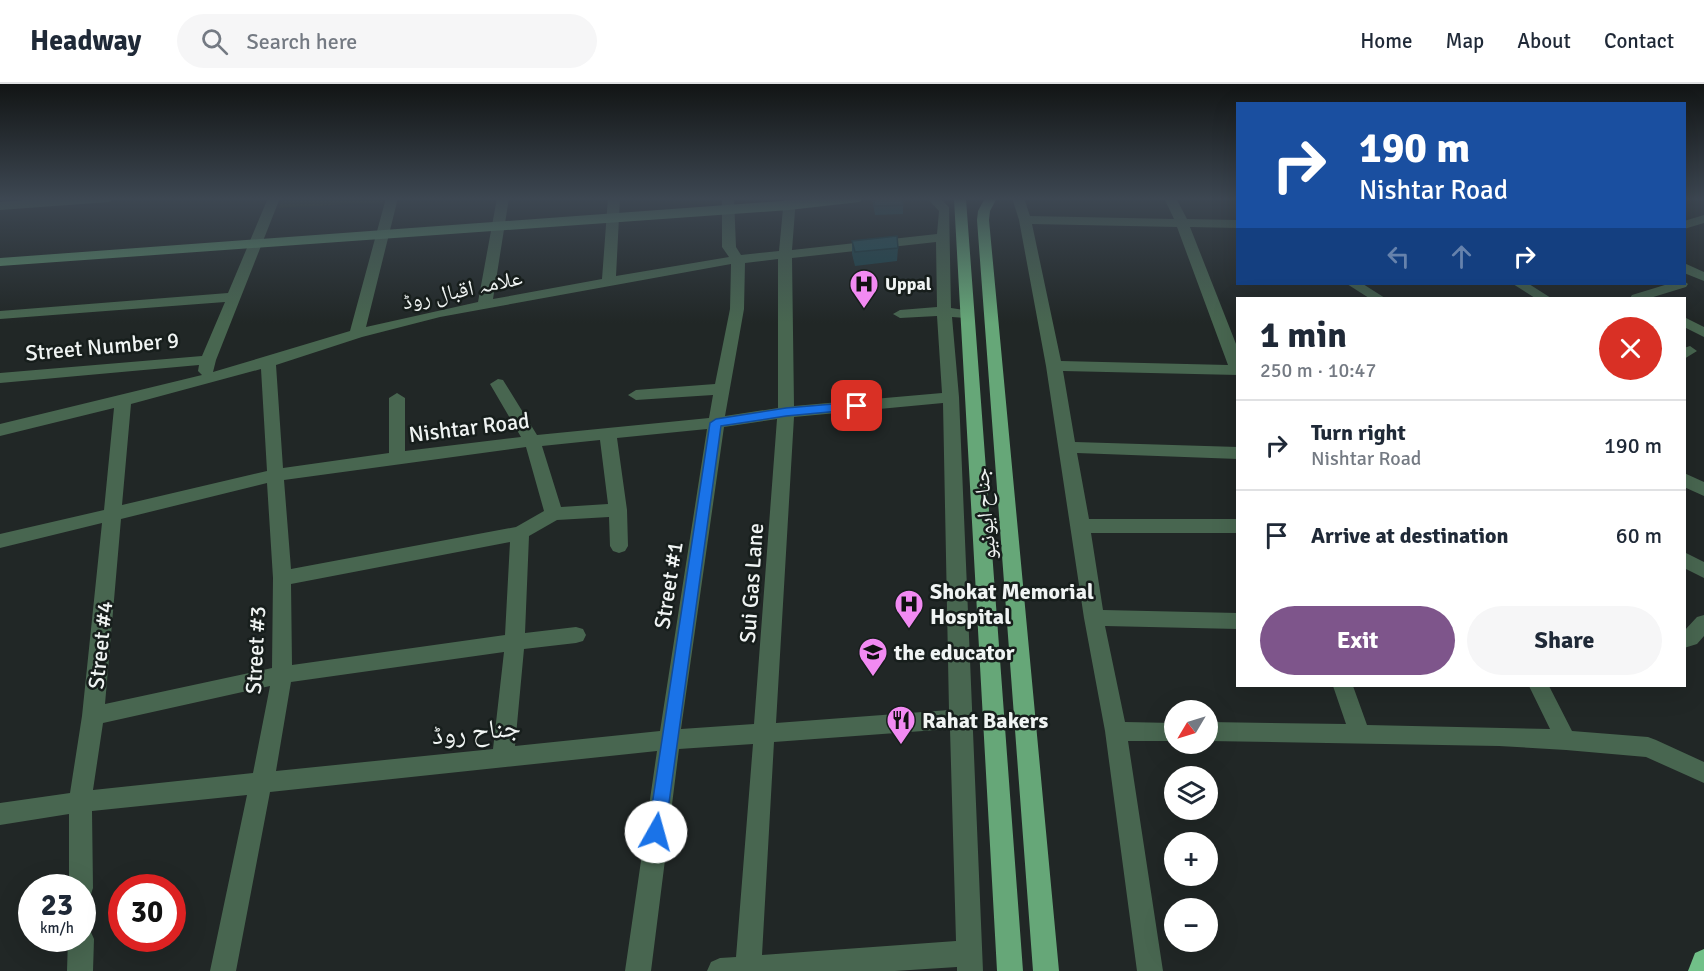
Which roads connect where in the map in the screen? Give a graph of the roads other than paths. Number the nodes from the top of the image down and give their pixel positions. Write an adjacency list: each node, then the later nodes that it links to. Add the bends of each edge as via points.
1 (298, 239): 13 (main road)
2 (380, 239): 35 (street)
3 (496, 239): 28 (street)
4 (612, 239): 19 (street)
5 (729, 239): 15 (street, Street #1, via 729,247)
6 (786, 239): 14 (street, Sui Gas Lane)
7 (920, 239): 14 (street, علامہ اقبال روڈ)
8 (942, 239): 29 (street)
9 (971, 239): 31 (main road, جناح ایونیو)
10 (985, 239): 106 (main road, جناح ایونیو)
11 (1029, 239): 39 (street)
12 (1189, 239): 38 (street)
13 (258, 242): 16 (main road); 24 (street)
14 (785, 254): 15 (street, علامہ اقبال روڈ); 49 (street, Sui Gas Lane)
15 (738, 260): 19 (street, علامہ اقبال روڈ); 44 (street, Street #1, via 736,309)
16 (0, 262)
17 (1686, 268): 18 (street)
18 (1703, 276): 20 (street)
19 (609, 282): 28 (street, علامہ اقبال روڈ)
20 (1686, 282)
21 (1356, 285): 25 (street)
22 (1522, 285): 26 (street)
23 (1678, 285): 27 (street)
24 (234, 297): 32 (street); 36 (street)
25 (1376, 297)
26 (1542, 297)
27 (1646, 297)
28 (484, 304): 35 (street, علامہ اقبال روڈ)
29 (942, 311): 30 (street); 31 (street); 46 (street)
30 (900, 314)
31 (966, 314): 60 (main road, جناح ایونیو)
32 (0, 315)
33 (1686, 322): 34 (street)
34 (1704, 333)
35 (357, 334): 37 (street, علامہ اقبال روڈ)
36 (208, 360): 41 (street, Street Number 9); 42 (street)
37 (268, 362): 42 (street, علامہ اقبال روڈ); 57 (street, Street #3)
38 (1236, 365)
39 (1054, 366): 40 (street); 54 (street)
40 (1236, 370)
41 (0, 378)
42 (204, 379): 48 (street, علامہ اقبال روڈ)
43 (498, 384): 53 (street)
44 (722, 389): 45 (street); 50 (street, Street #1)
45 (636, 395)
46 (951, 397): 49 (street, Nishtar Road); 61 (street)
47 (397, 398): 56 (street)
48 (123, 401): 51 (street, علامہ اقبال روڈ); 63 (street, Street #4)
49 (786, 412): 50 (street, Nishtar Road); 85 (street, Sui Gas Lane)
50 (716, 423): 52 (street, Nishtar Road); 89 (street, Street #1)
51 (0, 430)
52 (608, 435): 53 (street, Nishtar Road); 62 (street)
53 (532, 441): 56 (street, Nishtar Road); 64 (street)
54 (1067, 447): 55 (street); 65 (street)
55 (1236, 453)
56 (397, 459): 57 (street, Nishtar Road)
57 (275, 475): 63 (street, Nishtar Road); 72 (street, Street #3)
58 (1686, 480): 59 (street)
59 (1703, 488)
60 (981, 508): 61 (street); 105 (main road, جناح ایونیو)
61 (954, 509): 83 (street)
62 (618, 510): 64 (street); 69 (street)
63 (114, 512): 68 (street, Nishtar Road); 82 (street, Street #4)
64 (554, 514): 67 (street)
65 (1081, 526): 66 (street); 73 (street)
66 (1236, 526)
67 (520, 533): 72 (street); 78 (street)
68 (0, 541)
69 (619, 546)
70 (1686, 560): 71 (street)
71 (1704, 571)
72 (282, 578): 79 (street, Street #3)
73 (1094, 618): 74 (street); 84 (street)
74 (1236, 621)
75 (1704, 623): 77 (street)
76 (576, 635): 78 (street)
77 (1686, 639)
78 (515, 642): 79 (street); 91 (street)
79 (282, 675): 82 (street); 93 (street, Street #3)
80 (1343, 687): 88 (street)
81 (1540, 687): 90 (street)
82 (93, 716): 94 (street, Street #4)
83 (960, 719): 85 (street, جناح روڈ); 98 (street)
84 (1116, 731): 86 (street); 107 (street)
85 (765, 732): 89 (street, جناح روڈ); 100 (street, Sui Gas Lane)
86 (1164, 732)
87 (1218, 732): 88 (street)
88 (1360, 735): 90 (street)
89 (669, 740): 91 (street, جناح روڈ); 103 (street, Street #1)
90 (1566, 740): 92 (street, via 1648,747)
91 (503, 757): 93 (street, جناح روڈ)
92 (1704, 773)
93 (263, 783): 94 (street, جناح روڈ); 102 (street, Street #3, via 256,801)
94 (80, 802): 95 (street, جناح روڈ); 96 (street, Street #4)
95 (0, 814)
96 (81, 874)
97 (81, 952): 101 (street)
98 (969, 962): 100 (street)
99 (1704, 962): 108 (highway)
100 (748, 970): 104 (street)
101 (80, 971)
102 (223, 971)
103 (638, 971)
104 (720, 971)
105 (1010, 971)
106 (1046, 971)
107 (1150, 971)
108 (1701, 971)

